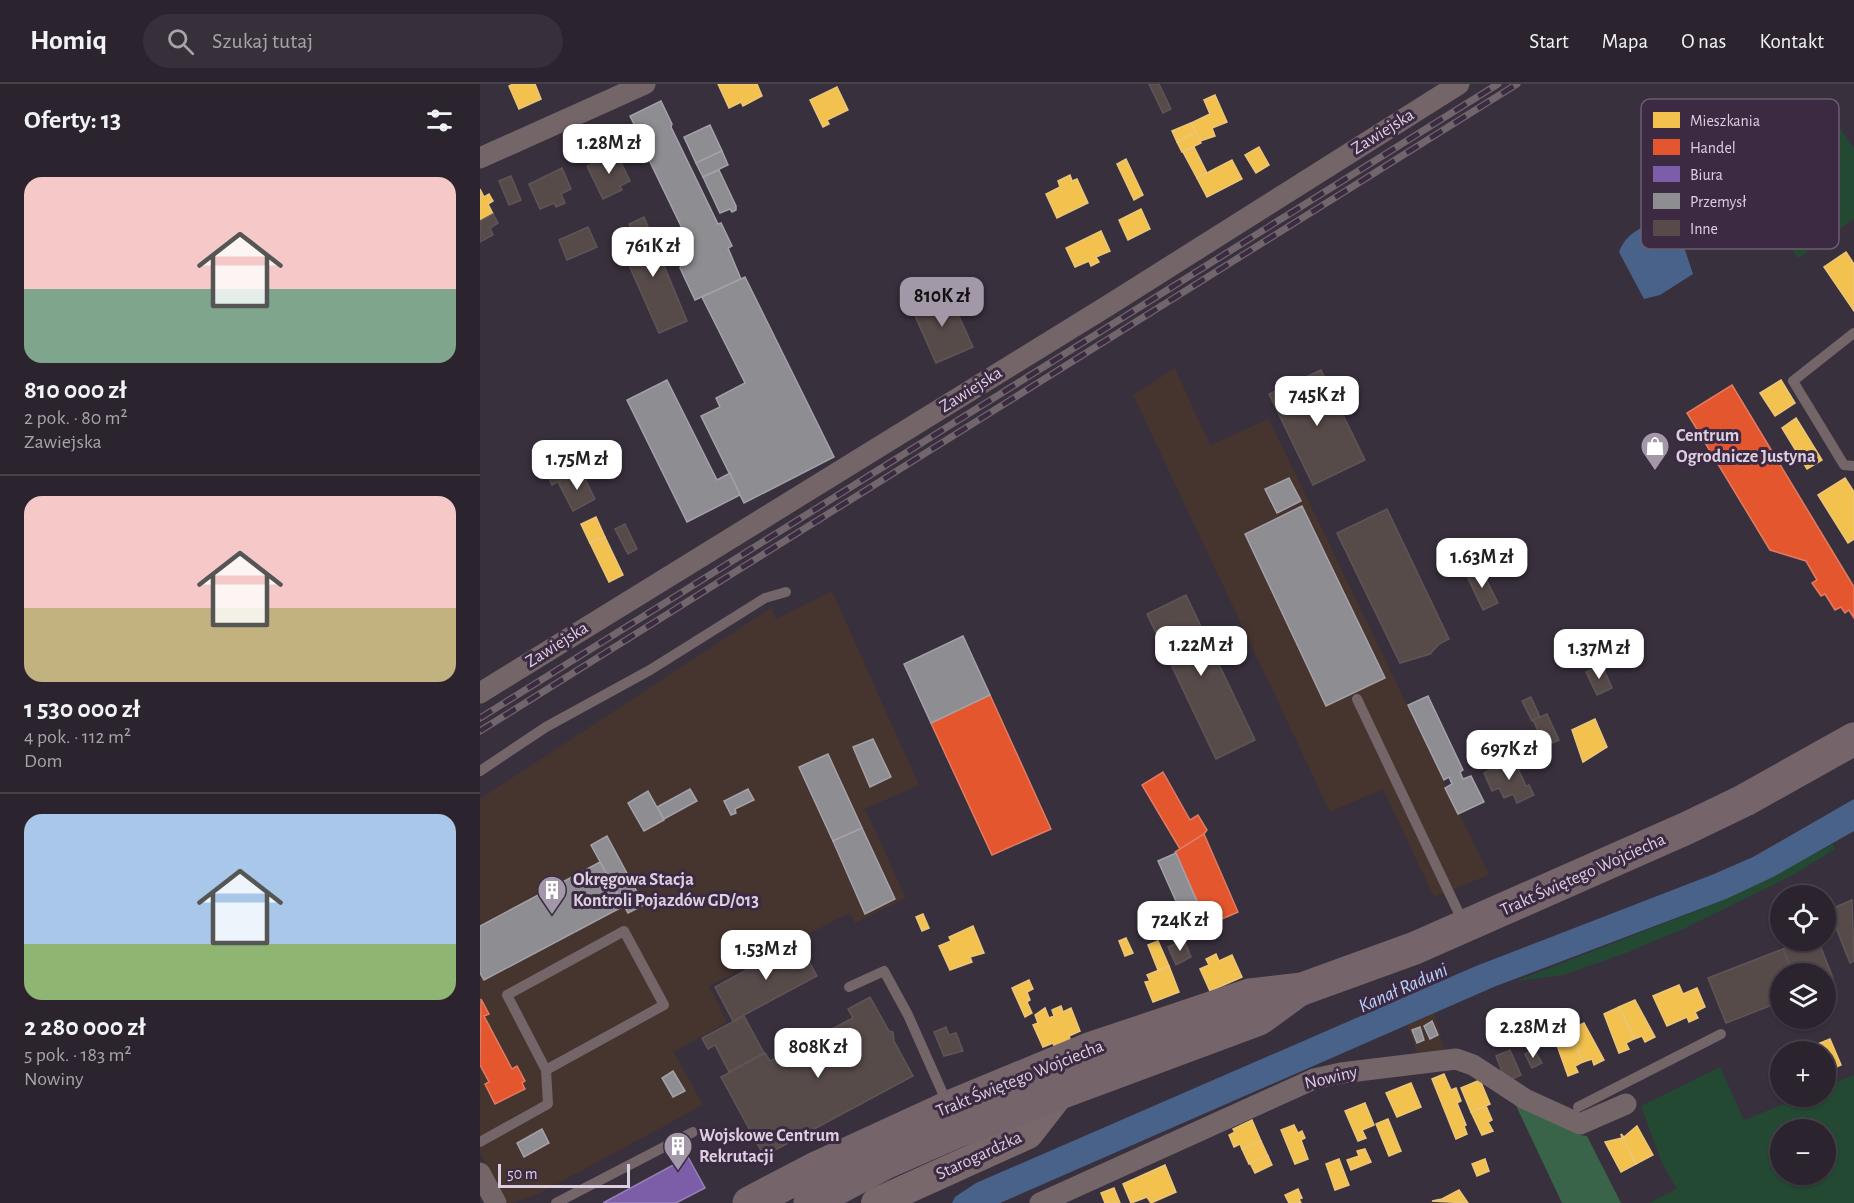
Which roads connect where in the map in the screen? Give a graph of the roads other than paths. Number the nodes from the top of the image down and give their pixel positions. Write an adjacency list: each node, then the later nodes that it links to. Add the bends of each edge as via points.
1 (645, 84): 3 (street)
2 (1459, 84): 7 (street, Zawiejska)
3 (480, 158)
4 (1854, 333): 5 (lane, via 1793,381 1844,465)
5 (1854, 466)
6 (786, 592): 10 (lane, via 765,598 650,670 546,727)
7 (480, 693)
8 (1357, 699): 11 (lane)
9 (1854, 740): 11 (main road, Trakt Świętego Wojciecha, via 1688,828)
10 (480, 771)
11 (1465, 927): 13 (main road, Trakt Świętego Wojciecha)
12 (849, 987): 21 (lane, via 884,971)
13 (1302, 988): 15 (main road, Trakt Świętego Wojciecha, via 1250,995); 17 (main road, Trakt Świętego Wojciecha, via 1259,1019)
14 (1721, 1034): 19 (lane)
15 (1089, 1049): 17 (main road, Starogardzka); 21 (main road, Trakt Świętego Wojciecha)
16 (546, 1070): 16 (lane, via 507,995 624,931 664,1005); 23 (lane, via 548,1104)
17 (1063, 1090): 21 (main road, Trakt Świętego Wojciecha); 25 (main road, Starogardzka, via 1028,1134)
18 (1626, 1104): 19 (street, Nowiny)
19 (1602, 1105): 20 (lane); 31 (street, Nowiny, via 1580,1124 1525,1099 1473,1065 1456,1059 1341,1073 1296,1087)
20 (1578, 1107)
21 (954, 1119): 28 (main road, Trakt Świętego Wojciecha, via 814,1169); 29 (main road, Trakt Świętego Wojciecha, via 885,1163)
22 (693, 1132): 27 (lane)
23 (480, 1142)
24 (480, 1173): 26 (street)
25 (916, 1195): 30 (main road, Starogardzka)
26 (496, 1203)
27 (556, 1203)
28 (749, 1203)
29 (810, 1203)
30 (876, 1203)
31 (1040, 1203)

